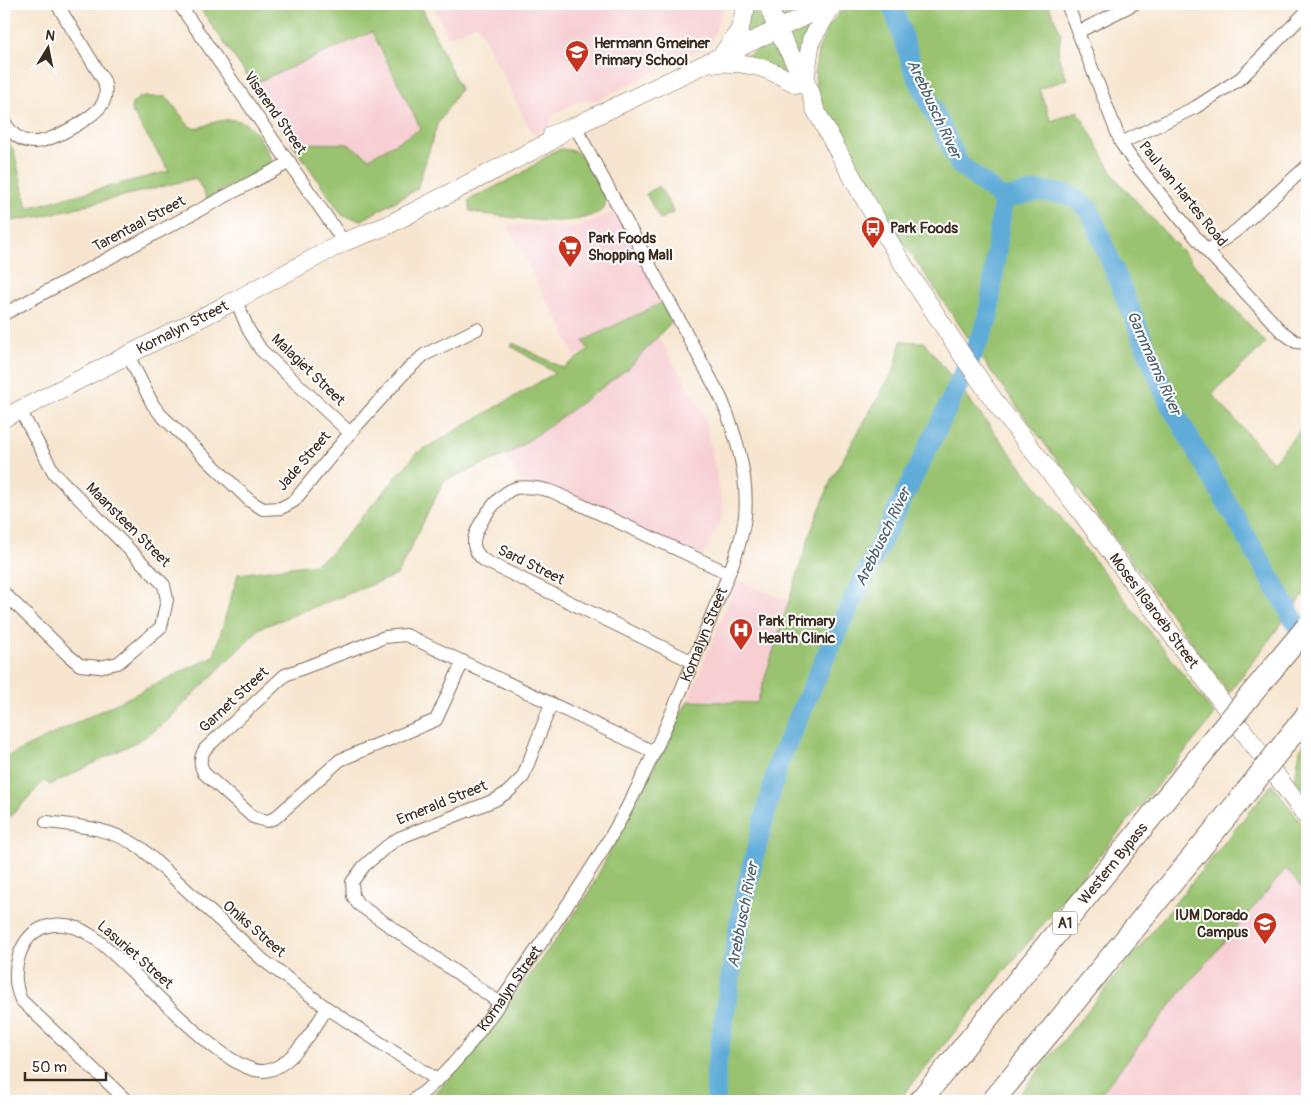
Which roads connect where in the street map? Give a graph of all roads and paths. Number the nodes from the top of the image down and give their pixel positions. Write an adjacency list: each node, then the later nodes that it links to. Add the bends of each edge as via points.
1 (57, 4): 14 (street, via 104,81 106,90 102,105 74,127 43,141 18,138)
2 (179, 4): 17 (street, Visarend Street)
3 (746, 4): 12 (main road, via 739,31)
4 (756, 4): 10 (main road)
5 (768, 4): 10 (main road)
6 (828, 4): 10 (main road, Kornalyn Street); 13 (main road, via 811,40)
7 (1067, 4): 11 (street, Paul van Hartes Road)
8 (1134, 4): 11 (street)
9 (1307, 11): 16 (street, via 1234,83 1196,107)
10 (773, 32): 12 (main road, Kornalyn Street); 13 (main road)
11 (1078, 32): 16 (street, Paul van Hartes Road)
12 (714, 60): 13 (main road, via 756,65); 15 (main road, Kornalyn Street)
13 (800, 83): 37 (main road, Moses ǁGaroëb Street, via 860,193 965,359)
14 (4, 121)
15 (569, 129): 19 (main road, Kornalyn Street, via 386,226); 29 (street, Kornalyn Street, via 710,375 729,418 744,479 746,514)
16 (1121, 143): 20 (street, Paul van Hartes Road)
17 (290, 162): 19 (street, Visarend Street); 22 (street, Tarentaal Street)
18 (1307, 166): 20 (street, via 1237,230)
19 (351, 239): 21 (main road, Kornalyn Street)
20 (1208, 251): 24 (street, Paul van Hartes Road, via 1281,331 1296,342)
21 (236, 300): 25 (main road, Kornalyn Street); 28 (street, Malagiet Street, via 261,350)
22 (4, 314)
23 (477, 329): 28 (street, Jade Street, via 424,355)
24 (1307, 342)
25 (128, 355): 26 (main road, Kornalyn Street); 28 (street, Jade Street, via 161,415 250,501 263,509 281,508 294,501)
26 (20, 410): 27 (main road, Kornalyn Street); 30 (street, Maansteen Street, via 54,473 164,585 166,614 160,628 118,663 99,667 80,665)
27 (4, 418)
28 (350, 433)
29 (728, 573): 33 (street, Kornalyn Street); 33 (street, Sard Street, via 551,491 534,487 515,488 501,495 493,502 474,539 474,547 485,561)
30 (4, 593)
31 (1307, 627): 44 (highway, Western Bypass / A1, bridge)
32 (463, 661): 32 (street, Garnet Street, via 436,720 340,760 275,818 267,821 253,817 204,773 201,766 205,749 277,681 298,669 400,634); 34 (street, Garnet Street)
33 (693, 662): 36 (street, Kornalyn Street)
34 (551, 704): 36 (street, Garnet Street); 39 (street, Emerald Street, via 523,777 516,785 495,800 399,838 364,866 352,882 353,896 358,904)
35 (1307, 716): 45 (highway, bridge)
36 (654, 752): 39 (street, Kornalyn Street, via 619,821 576,894)
37 (1307, 817)
38 (46, 822): 40 (street, Oniks Street, via 94,827 135,844 263,960)
39 (500, 1003): 41 (street, Kornalyn Street, via 472,1042)
40 (327, 1008): 41 (street, Oniks Street); 42 (street, Lasuriet Street, via 296,1051 264,1071 251,1069 196,1032 92,936 63,925 36,929 21,947 17,960 16,989 21,1000)
41 (437, 1080): 43 (street, Kornalyn Street)
42 (127, 1101)
43 (412, 1101)
44 (920, 1101)
45 (993, 1101)

